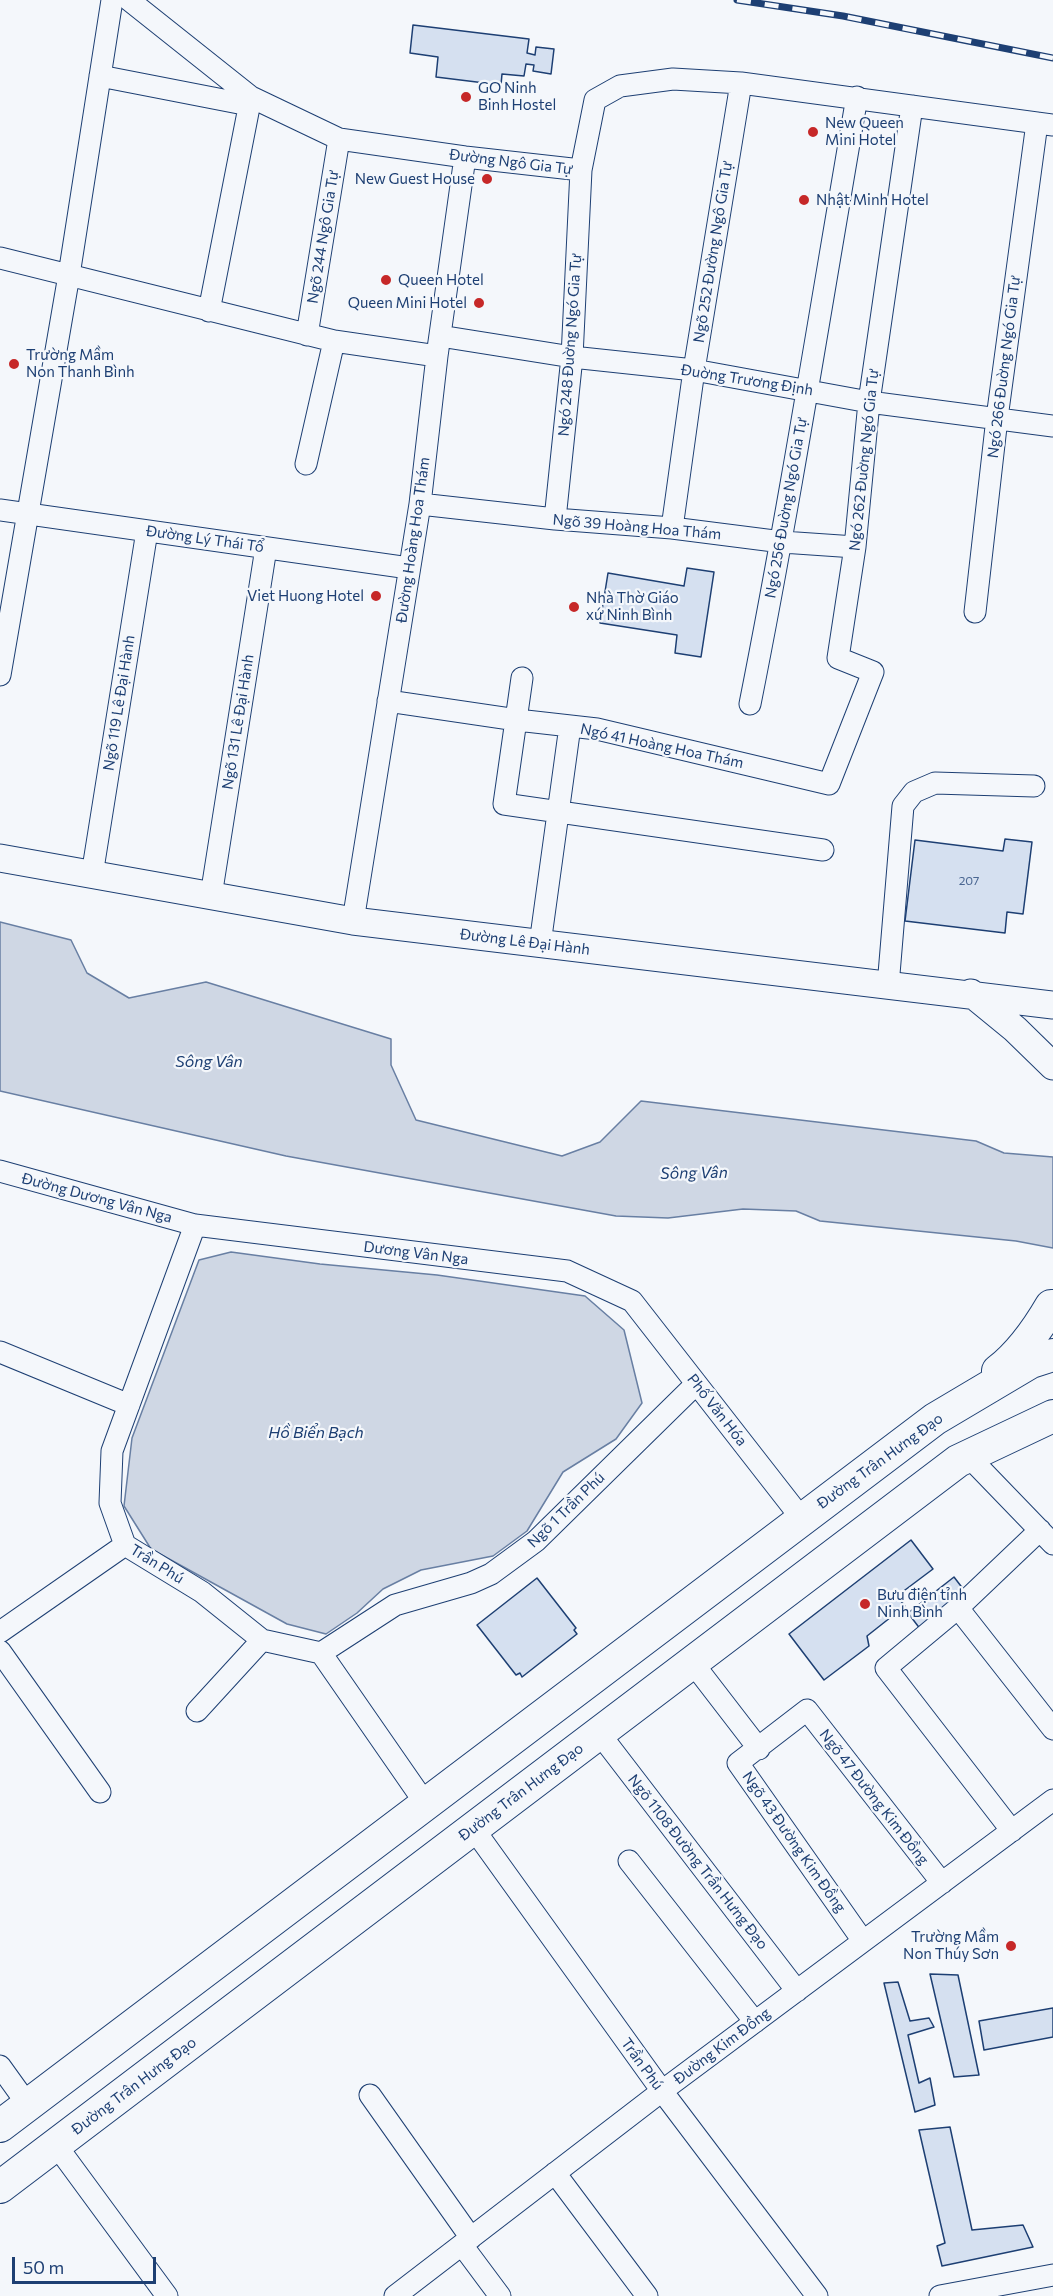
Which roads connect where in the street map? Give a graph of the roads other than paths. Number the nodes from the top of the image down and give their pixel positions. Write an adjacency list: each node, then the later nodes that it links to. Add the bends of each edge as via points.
1 (112, 0): 3 (street)
2 (129, 0): 6 (street, Đường Ngô Gia Tự)
3 (100, 76): 6 (street); 13 (street)
4 (741, 83): 5 (street, Đường Ngô Gia Tự); 11 (street, Đường Ngô Gia Tự, via 673,79 620,86 595,100); 19 (street, Ngõ 252 Đường Ngô Gia Tự)
5 (857, 98): 7 (street, Đường Ngô Gia Tự); 20 (street, Ngó 256 Đuờng Ngó Gia Tự)
6 (250, 101): 9 (street, Đường Ngô Gia Tự); 14 (street)
7 (912, 106): 8 (street, Đường Ngô Gia Tự); 21 (street, Ngó 262 Đuờng Ngó Gia Tự)
8 (1045, 124): 22 (street, Ngó 266 Đuờng Ngó Gia Tự)
9 (339, 139): 10 (street, Đường Ngô Gia Tự); 15 (street, Ngõ 244 Ngô Gia Tự)
10 (465, 157): 11 (street, Đường Ngô Gia Tự); 17 (street, Đường Hoàng Hoa Thám)
11 (581, 170): 18 (street, Ngó 248 Đuờng Ngó Gia Tự)
12 (0, 258): 13 (street, Đuờng Trương Định)
13 (69, 276): 14 (street, Đuờng Trương Định); 27 (street)
14 (209, 311): 15 (street, Đuờng Trương Định)
15 (307, 334): 16 (street, Đuờng Trương Định)
16 (334, 341): 17 (street, Đuờng Trương Định); 24 (street)
17 (439, 346): 18 (street, Đuờng Trương Định); 25 (street, Đường Hoàng Hoa Thám)
18 (572, 357): 19 (street, Đuờng Trương Định); 28 (street, Ngó 248 Đuờng Ngó Gia Tự)
19 (694, 370): 20 (street, Đuờng Trương Định); 29 (street, Ngõ 252 Đường Ngô Gia Tự)
20 (806, 390): 21 (street, Đuờng Trương Định); 31 (street, Ngó 256 Đuờng Ngó Gia Tự)
21 (869, 402): 22 (street, Đuờng Trương Định); 32 (street, Ngó 262 Đuờng Ngó Gia Tự)
22 (997, 418): 23 (street, Đuờng Trương Định); 35 (street, Ngó 266 Đuờng Ngó Gia Tự)
23 (1053, 426)
24 (306, 464)
25 (420, 504): 28 (street, Ngõ 39 Hoàng Hoa Thám); 34 (street, Đường Hoàng Hoa Thám)
26 (0, 510): 27 (street, Đường Lý Thái Tổ)
27 (28, 514): 30 (street, Đường Lý Thái Tổ); 36 (street)
28 (555, 519): 29 (street, Ngõ 39 Hoàng Hoa Thám)
29 (672, 528): 31 (street, Ngõ 39 Hoàng Hoa Thám)
30 (147, 531): 33 (street, Đường Lý Thái Tổ); 47 (street, Ngõ 119 Lê Đại Hành)
31 (782, 542): 32 (street, Ngõ 39 Hoàng Hoa Thám); 39 (street, Ngó 256 Đuờng Ngó Gia Tự)
32 (855, 547): 42 (street, Ngó 262 Đuờng Ngó Gia Tự, via 838,658 873,672)
33 (266, 548): 34 (street, Đường Lý Thái Tổ); 48 (street, Ngõ 131 Lê Đại Hành)
34 (409, 568): 38 (street, Đường Hoàng Hoa Thám)
35 (975, 612)
36 (0, 675)
37 (522, 678): 40 (street)
38 (388, 701): 40 (street, Ngó 41 Hoàng Hoa Thám); 49 (street, Đường Hoàng Hoa Thám)
39 (750, 704)
40 (517, 720): 41 (street, Ngó 41 Hoàng Hoa Thám); 44 (street, via 504,804)
41 (570, 726): 42 (street, Ngó 41 Hoàng Hoa Thám); 44 (street)
42 (829, 784)
43 (1034, 786): 51 (street, via 935,783 914,792 903,806)
44 (558, 812): 45 (street); 50 (street)
45 (823, 850)
46 (0, 858): 47 (main road, Đường Lê Đại Hành)
47 (92, 875): 48 (main road, Đường Lê Đại Hành)
48 (211, 896): 49 (main road, Đường Lê Đại Hành)
49 (353, 921): 50 (main road, Đường Lê Đại Hành)
50 (540, 944): 51 (main road, Đường Lê Đại Hành)
51 (888, 986): 52 (main road, Đường Lê Đại Hành)
52 (971, 993): 53 (main road, Đường Lê Đại Hành); 54 (main road)
53 (1053, 1005)
54 (1053, 1066)
55 (0, 1172): 56 (street, Đường Dương Vân Nga)
56 (195, 1225): 58 (street, Dương Vân Nga, via 567,1271); 62 (street, Trần Phú)
57 (1052, 1299): 60 (highway); 64 (highway, via 1037,1331 1006,1365)
58 (632, 1301): 61 (street, Phố Văn Hóa)
59 (0, 1352): 62 (street)
60 (1052, 1357): 64 (highway, Đường Trân Hưng Đạo, via 1031,1362)
61 (696, 1384): 66 (street, Phố Văn Hóa); 73 (street, Ngõ 1 Trần Phú, via 536,1541 491,1574 395,1605)
62 (129, 1405): 68 (street, Trần Phú, via 112,1451 110,1503)
63 (1053, 1416): 65 (highway, Đường Trân Hưng Đạo)
64 (935, 1419): 66 (highway, Đường Trân Hưng Đạo)
65 (968, 1456): 67 (street); 74 (highway, Đường Trân Hưng Đạo)
66 (802, 1519): 80 (highway, Đường Trân Hưng Đạo)
67 (1046, 1537): 69 (street)
68 (125, 1545): 70 (street); 71 (street, Trần Phú, via 202,1592)
69 (958, 1608): 76 (street); 83 (street, via 886,1668)
70 (0, 1632)
71 (262, 1640): 73 (street, Trần Phú); 75 (street)
72 (0, 1651): 79 (street)
73 (321, 1653): 80 (street)
74 (692, 1662): 77 (highway, Đường Trân Hưng Đạo); 78 (street)
75 (197, 1711)
76 (1053, 1729)
77 (599, 1733): 82 (highway, Đường Trân Hưng Đạo); 87 (street, Ngõ 1108 Đường Trần Hưng Đạo)
78 (759, 1749): 85 (street, Ngõ 47 Đường Kim Đồng, via 807,1710); 86 (street, Ngõ 43 Đường Kim Đồng, via 738,1763)
79 (100, 1792)
80 (435, 1796): 82 (highway); 92 (highway, Đường Trân Hưng Đạo)
81 (1053, 1800): 83 (street, Đường Kim Đồng)
82 (473, 1828): 90 (street, Trần Phú); 94 (highway, Đường Trân Hưng Đạo)
83 (1012, 1831): 85 (street, Đường Kim Đồng)
84 (629, 1861): 88 (street)
85 (942, 1883): 86 (street, Đường Kim Đồng)
86 (863, 1941): 87 (street, Đường Kim Đồng)
87 (797, 1991): 88 (street, Đường Kim Đồng)
88 (755, 2022): 90 (street, Đường Kim Đồng)
89 (0, 2066): 92 (street)
90 (662, 2091): 95 (street, Đường Kim Đồng); 104 (street, Trần Phú)
91 (370, 2095): 97 (street)
92 (28, 2105): 93 (highway, Đường Trân Hưng Đạo); 94 (highway)
93 (0, 2126)
94 (56, 2145): 96 (highway, Đường Trân Hưng Đạo); 100 (street)
95 (555, 2173): 97 (street, Đường Kim Đồng); 103 (street)
96 (0, 2187)
97 (467, 2242): 101 (street, Đường Kim Đồng); 102 (street)
98 (1053, 2275): 99 (street)
99 (988, 2292): 105 (street)
100 (167, 2296)
101 (394, 2296)
102 (500, 2296)
103 (647, 2296)
104 (817, 2296)
105 (940, 2296)

